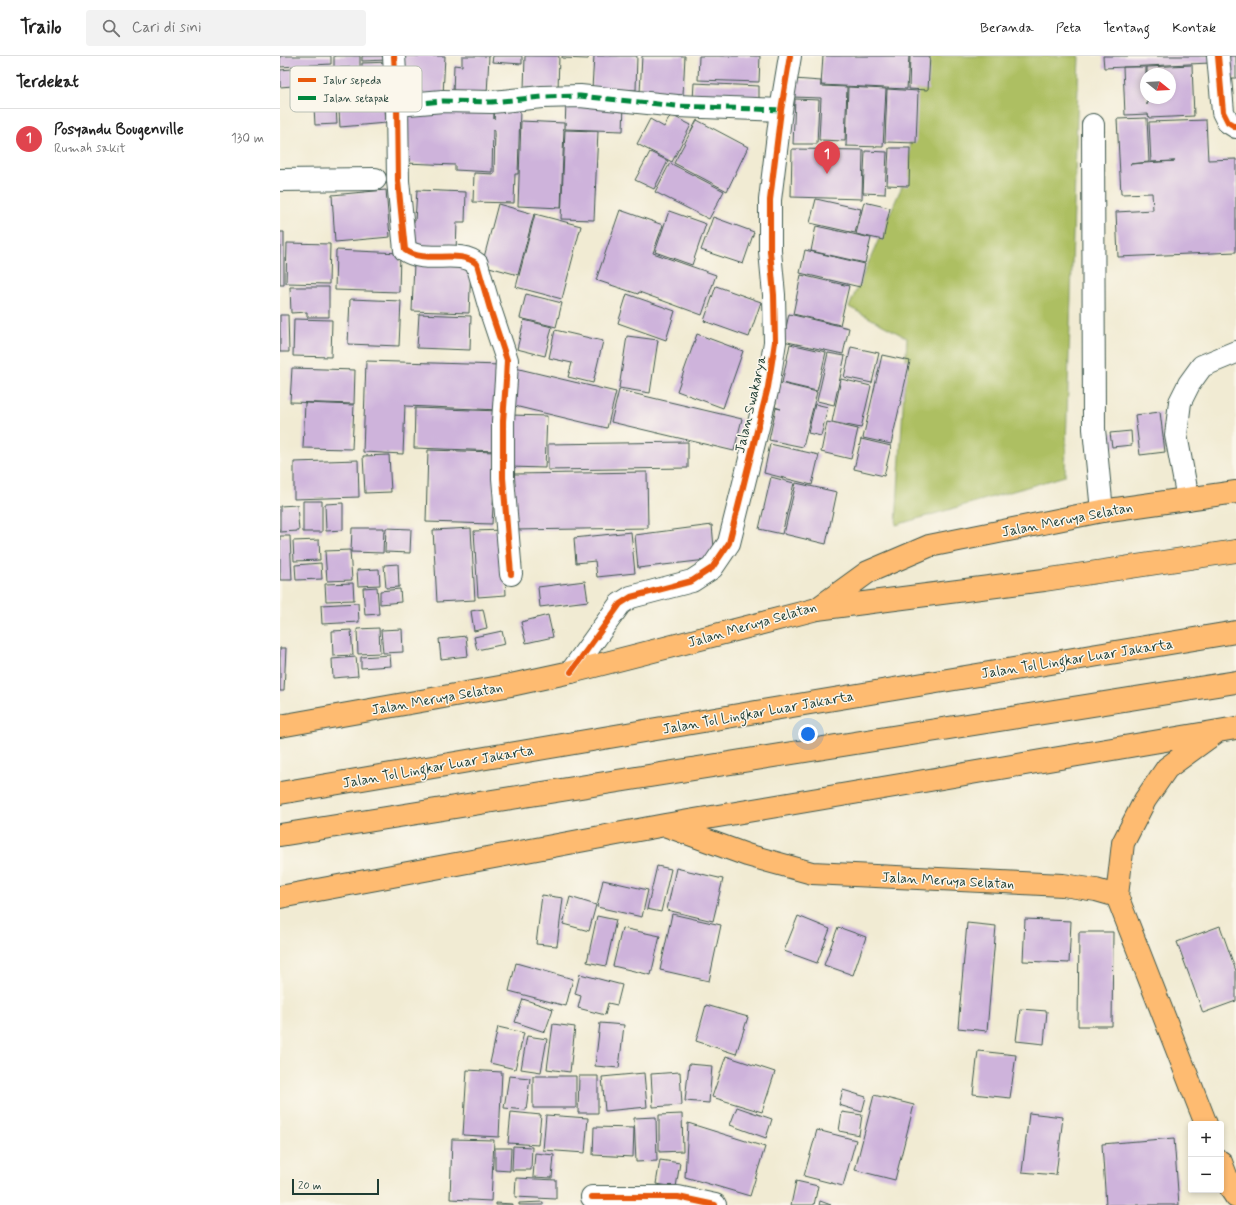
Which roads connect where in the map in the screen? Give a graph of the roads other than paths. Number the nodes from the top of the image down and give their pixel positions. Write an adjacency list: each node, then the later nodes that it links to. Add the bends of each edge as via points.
1 (394, 56): 4 (street)
2 (790, 56): 6 (street, Jalan Swakarya)
3 (1218, 56): 9 (street, via 1223,112 1228,122)
4 (395, 66)
5 (422, 103): 6 (street, via 492,102 580,96 677,106)
6 (781, 110): 20 (street, Jalan Swakarya, via 770,200 775,342 768,388 729,543 712,568 692,581 631,597 620,604)
7 (397, 112): 17 (street, via 398,181 405,250 418,256 469,258 477,264 507,360 503,478)
8 (1092, 125): 15 (street, via 1094,429)
9 (1236, 127)
10 (375, 179): 11 (street)
11 (280, 180)
12 (1236, 352): 14 (street, via 1202,366 1188,384 1180,402 1176,435)
13 (1236, 492): 14 (main road, Jalan Meruya Selatan)
14 (1188, 499): 15 (main road, Jalan Meruya Selatan)
15 (1102, 511): 18 (main road, Jalan Meruya Selatan, via 929,546 868,572)
16 (1236, 551): 18 (main road, via 1044,580)
17 (511, 574)
18 (817, 609): 20 (main road, Jalan Meruya Selatan)
19 (1236, 632): 24 (main road, Jalan Tol Lingkar Luar Jakarta)
20 (571, 672): 22 (main road, Jalan Meruya Selatan)
21 (1236, 682): 26 (main road)
22 (280, 726)
23 (1227, 729): 25 (main road); 27 (main road, via 1167,768 1145,800 1123,842)
24 (280, 793)
25 (666, 826): 27 (main road, Jalan Meruya Selatan, via 747,855 812,872 1063,885); 28 (main road)
26 (280, 835)
27 (1117, 896): 29 (main road)
28 (280, 898)
29 (1205, 1121)
30 (1224, 1168): 31 (main road)
31 (1235, 1192)
32 (592, 1197): 33 (street)
33 (678, 1201): 34 (street)
34 (715, 1205)

